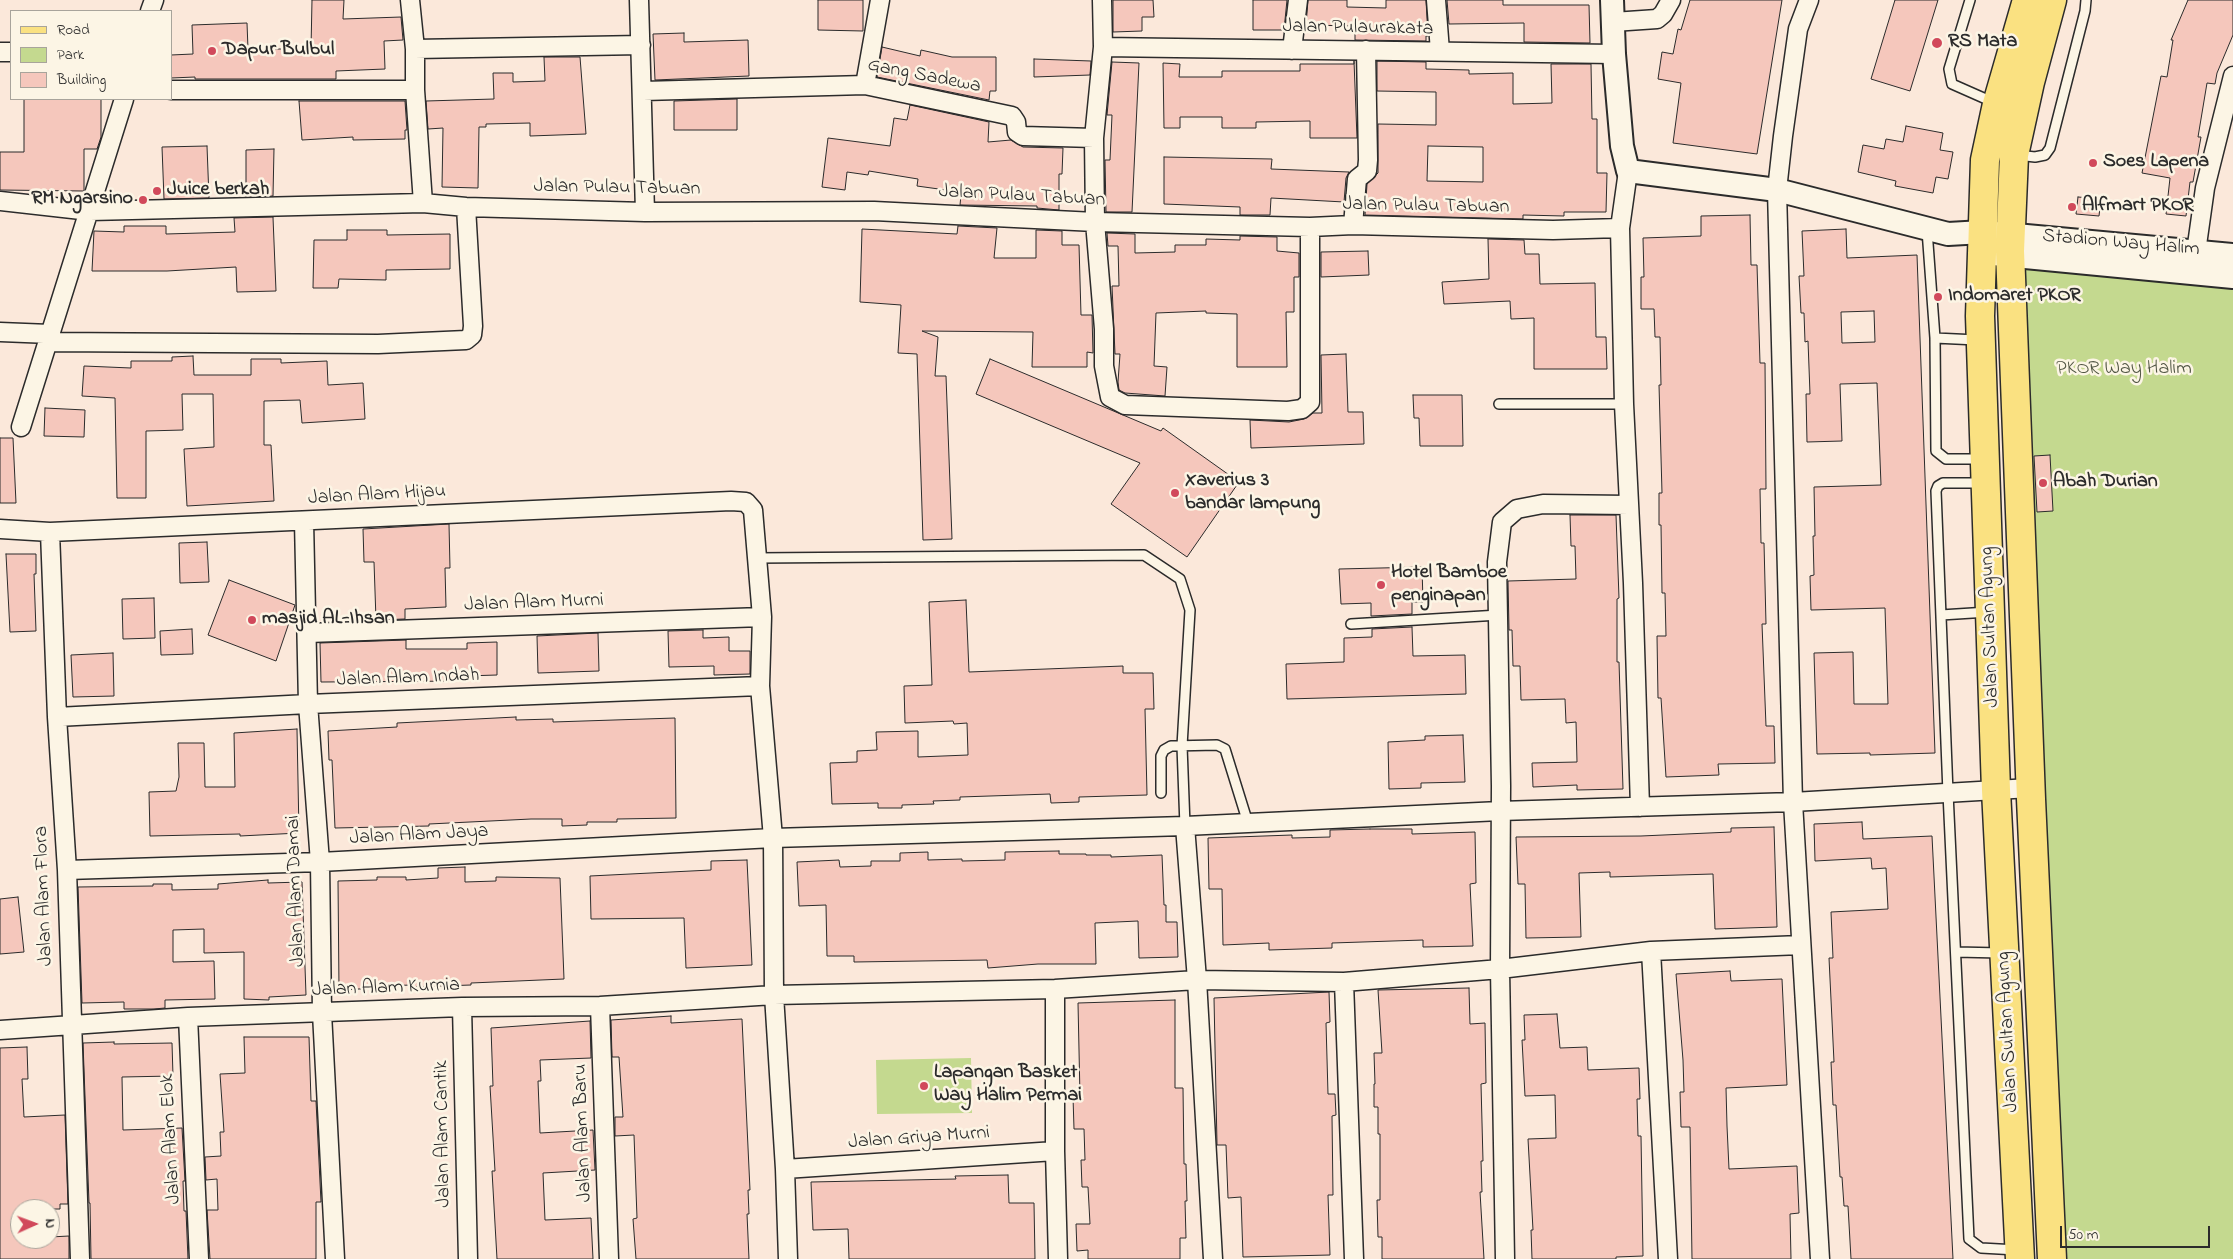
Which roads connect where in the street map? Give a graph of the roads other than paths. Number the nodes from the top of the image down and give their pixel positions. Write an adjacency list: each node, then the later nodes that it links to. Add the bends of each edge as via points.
1 (410, 0): 16 (street)
2 (639, 0): 14 (street)
3 (880, 0): 22 (street)
4 (1102, 0): 15 (street)
5 (1298, 0): 17 (street)
6 (1436, 0): 19 (street)
7 (1612, 0): 13 (street)
8 (1671, 0): 13 (street, via 1664,14 1657,19)
9 (1809, 0): 31 (street, via 1798,29)
10 (1970, 0): 27 (lane, via 1949,69 1952,84)
11 (2031, 0): 27 (main road, Jalan Sultan Agung); 29 (main road, Jalan Sultan Agung, via 2030,82)
12 (2086, 0): 29 (lane, via 2050,148 2045,155 2036,157)
13 (1613, 22): 20 (street)
14 (641, 45): 16 (street); 25 (street)
15 (1103, 47): 17 (street, Jalan Pulaurakata); 28 (street)
16 (415, 49): 24 (street)
17 (1292, 50): 18 (street, Jalan Pulaurakata)
18 (1366, 50): 19 (street, Jalan Pulaurakata); 38 (street, via 1368,160 1367,171 1358,179)
19 (1440, 51): 20 (street, Jalan Pulaurakata)
20 (1614, 54): 30 (street, via 1622,146)
21 (2233, 76): 44 (street, via 2205,188)
22 (865, 85): 25 (street, Gang Sadewa); 28 (street, Gang Sadewa, via 1012,116 1017,132 1023,136)
23 (172, 90): 24 (street)
24 (415, 90): 33 (street)
25 (642, 91): 36 (street)
26 (124, 100): 35 (street)
27 (1997, 104): 42 (main road, Jalan Sultan Agung, via 1985,160)
28 (1094, 138): 37 (street)
29 (2014, 155): 43 (main road, Jalan Sultan Agung)
30 (1628, 171): 31 (street); 40 (street)
31 (1777, 190): 41 (street); 74 (street)
32 (0, 201): 35 (street, Jalan Pulau Tabuan)
33 (423, 203): 34 (street, Jalan Pulau Tabuan); 35 (street, Jalan Pulau Tabuan)
34 (466, 207): 36 (street, Jalan Pulau Tabuan); 48 (street, via 473,326 472,335 466,340 378,344)
35 (90, 211): 48 (street)
36 (645, 212): 37 (street, Jalan Pulau Tabuan, via 874,210)
37 (1095, 222): 39 (street, Jalan Pulau Tabuan); 39 (street, via 1104,366 1110,397 1125,405 1288,411 1302,409 1310,402)
38 (1353, 225): 39 (street, Jalan Pulau Tabuan); 40 (street, Jalan Pulau Tabuan, via 1552,230)
39 (1310, 228)
40 (1620, 228): 52 (street)
41 (1927, 230): 42 (street); 49 (lane)
42 (1982, 243): 43 (street); 50 (main road, Jalan Sultan Agung)
43 (2010, 245): 44 (street, Stadion Way Halim); 46 (street, Stadion Way Halim); 70 (main road, Jalan Sultan Agung)
44 (2196, 252): 45 (street, Stadion Way Halim)
45 (2233, 255)
46 (2233, 277)
47 (0, 332): 48 (street)
48 (49, 338): 53 (street)
49 (1935, 338): 50 (lane); 54 (lane, via 1936,451 1946,459)
50 (1982, 340): 54 (main road, Jalan Sultan Agung)
51 (1499, 404): 52 (lane)
52 (1624, 404): 55 (street)
53 (21, 427)
54 (1986, 471): 60 (main road, Jalan Sultan Agung); 62 (lane, via 1943,483 1936,491)
55 (1629, 505): 61 (street, via 1542,504 1517,508 1502,522 1497,562); 75 (street)
56 (304, 521): 58 (street, Jalan Alam Hijau); 59 (street, Jalan Alam Hijau, via 746,502 753,510); 65 (street, Jalan Alam Damai)
57 (0, 529): 58 (street, Jalan Alam Hijau)
58 (50, 532): 68 (street, Jalan Alam Flora)
59 (757, 558): 63 (street); 69 (lane, via 1144,555 1180,579 1190,610)
60 (1990, 611): 62 (lane); 71 (main road, Jalan Sultan Agung)
61 (1499, 615): 64 (lane); 76 (street)
62 (1941, 615): 73 (lane)
63 (762, 617): 65 (street, Jalan Alam Murni); 66 (street)
64 (1350, 624)
65 (308, 633): 67 (street, Jalan Alam Damai)
66 (760, 686): 67 (street, Jalan Alam Indah); 79 (street)
67 (308, 704): 68 (street, Jalan Alam Indah); 80 (street, Jalan Alam Damai)
68 (58, 717): 81 (street, Jalan Alam Flora)
69 (1182, 746): 72 (lane, via 1171,746 1160,756); 77 (lane, via 1203,744 1225,749); 78 (lane)
70 (2030, 788): 71 (street, Jalan Alam Jaya); 112 (main road, Jalan Sultan Agung)
71 (1996, 790): 73 (street, Jalan Alam Jaya); 85 (main road, Jalan Sultan Agung)
72 (1162, 793)
73 (1948, 793): 74 (street, Jalan Alam Jaya); 84 (lane)
74 (1793, 802): 75 (street, Jalan Alam Jaya); 82 (street)
75 (1640, 807): 76 (street, Jalan Alam Jaya)
76 (1500, 811): 77 (street, Jalan Alam Jaya); 86 (street)
77 (1248, 823): 78 (street, Jalan Alam Jaya)
78 (1185, 826): 79 (street, Jalan Alam Jaya); 87 (street)
79 (773, 838): 80 (street, Jalan Alam Jaya); 90 (street)
80 (320, 862): 81 (street, Jalan Alam Jaya); 93 (street, Jalan Alam Damai)
81 (67, 870): 95 (street, Jalan Alam Flora)
82 (1800, 945): 83 (street, Jalan Alam Kurnia); 111 (street)
83 (1652, 951): 86 (street, Jalan Alam Kurnia); 110 (street)
84 (1956, 952): 85 (lane); 99 (lane, via 1969,1239 1981,1248)
85 (2005, 953): 99 (main road, Jalan Sultan Agung)
86 (1500, 969): 88 (street, Jalan Alam Kurnia); 109 (street)
87 (1198, 980): 88 (street, Jalan Alam Kurnia); 89 (street, Jalan Alam Kurnia); 107 (street)
88 (1344, 982): 108 (street)
89 (1055, 989): 90 (street, Jalan Alam Kurnia); 97 (street)
90 (774, 996): 91 (street, Jalan Alam Kurnia); 98 (street)
91 (600, 1006): 92 (street, Jalan Alam Kurnia); 104 (street, Jalan Alam Baru)
92 (462, 1007): 93 (street, Jalan Alam Kurnia); 103 (street, Jalan Alam Cantik)
93 (322, 1013): 94 (street, Jalan Alam Kurnia); 102 (street, Jalan Alam Damai)
94 (188, 1017): 95 (street, Jalan Alam Kurnia); 101 (street, Jalan Alam Elok)
95 (71, 1024): 96 (street, Jalan Alam Kurnia); 100 (street, Jalan Alam Flora)
96 (0, 1030)
97 (1055, 1151): 98 (street, Jalan Griya Murni); 106 (street)
98 (785, 1169): 105 (street)
99 (2020, 1255)
100 (80, 1259)
101 (199, 1259)
102 (335, 1259)
103 (468, 1259)
104 (609, 1259)
105 (788, 1259)
106 (1058, 1259)
107 (1213, 1259)
108 (1354, 1259)
109 (1506, 1259)
110 (1668, 1259)
111 (1820, 1259)
112 (2052, 1259)

